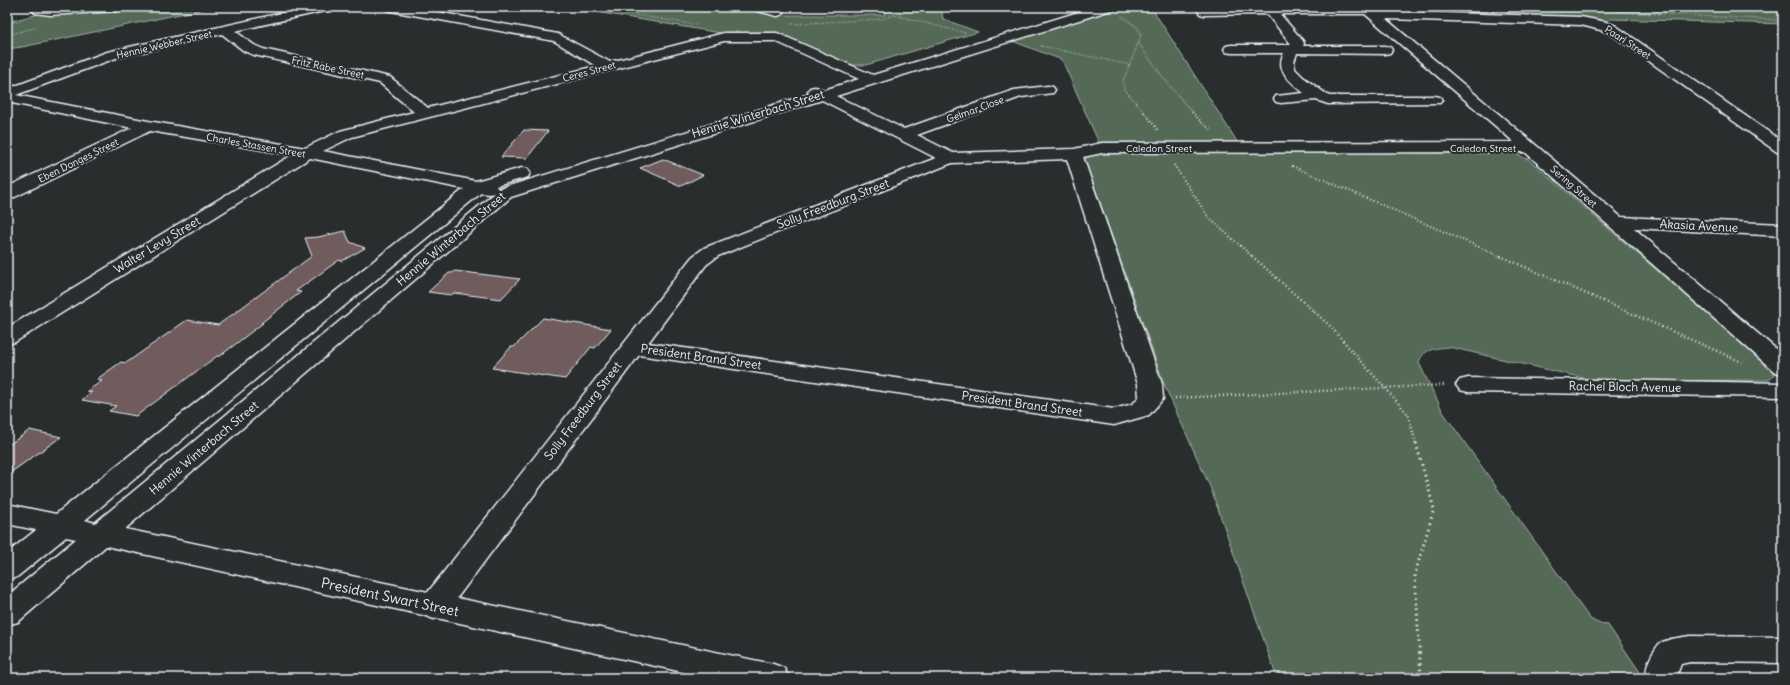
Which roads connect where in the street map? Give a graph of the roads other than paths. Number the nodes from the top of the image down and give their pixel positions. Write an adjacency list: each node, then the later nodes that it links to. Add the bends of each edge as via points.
1 (36, 7): 2 (street, via 39,10 50,11)
2 (117, 7)
3 (325, 7): 14 (street, Hennie Webber Street)
4 (391, 7): 18 (street, via 558,38)
5 (758, 7): 12 (street)
6 (1077, 7): 19 (street, Hennie Winterbach Street)
7 (1495, 7): 13 (street)
8 (1099, 8): 19 (street, Hennie Winterbach Street)
9 (1204, 10): 10 (street, Paarl Street)
10 (1270, 10): 11 (street, Paarl Street); 15 (street, via 1296,39 1298,44)
11 (1368, 10): 13 (street, Paarl Street); 30 (street, Sering Street)
12 (777, 12)
13 (1508, 19): 31 (street, Paarl Street, via 1581,21 1608,27)
14 (225, 30): 22 (street, Hennie Webber Street, via 112,55); 27 (street, Fritz Rabe Street, via 249,48 259,52 385,80)
15 (1295, 48): 16 (street); 17 (street); 23 (street, via 1288,56 1286,65)
16 (1231, 49)
17 (1385, 50)
18 (607, 66): 19 (street, Ceres Street, via 713,39 770,37 784,40); 27 (street, Ceres Street)
19 (862, 76): 21 (street, Hennie Winterbach Street)
20 (1048, 90): 29 (street, Gelmar Close, via 1014,95)
21 (814, 91): 29 (street, Caledon Street); 35 (street, Hennie Winterbach Street); 36 (street, Hennie Winterbach Street)
22 (7, 94)
23 (1317, 96): 25 (street); 26 (street, via 1328,100)
24 (7, 98): 28 (street, Charles Stassen Street)
25 (1281, 99)
26 (1435, 100)
27 (425, 113): 32 (street, Ceres Street, via 346,134)
28 (148, 126): 32 (street, Charles Stassen Street); 37 (street, Eben Donges Street)
29 (903, 135): 34 (street, Caledon Street)
30 (1529, 147): 33 (street, Caledon Street, via 1102,148); 38 (street, Sering Street)
31 (1783, 149)
32 (307, 154): 35 (street, Charles Stassen Street); 40 (street, Walter Levy Street)
33 (1074, 154): 34 (street, Caledon Street); 41 (street, President Brand Street, via 1150,384 1151,399 1141,410 1114,417)
34 (950, 158): 41 (street, Solly Freedburg Street, via 711,252 693,267)
35 (479, 186): 36 (street, Charles Stassen Street); 46 (street, Hennie Winterbach Street)
36 (505, 193): 47 (street, Hennie Winterbach Street)
37 (7, 194)
38 (1614, 222): 39 (street, Akasia Avenue); 42 (street, Sering Street)
39 (1783, 230)
40 (7, 336)
41 (632, 347): 49 (street, Solly Freedburg Street)
42 (1783, 367)
43 (1468, 385): 44 (street, Rachel Bloch Avenue)
44 (1783, 390)
45 (7, 514): 46 (street, President Swart Street)
46 (62, 526): 47 (street, President Swart Street); 48 (street, Hennie Winterbach Street)
47 (102, 534): 49 (street, President Swart Street); 50 (street, Hennie Winterbach Street)
48 (7, 569)
49 (434, 607): 52 (street, President Swart Street)
50 (7, 613)
51 (1783, 650): 53 (street, via 1670,652 1664,662 1661,675)
52 (773, 678)
53 (1663, 678)

